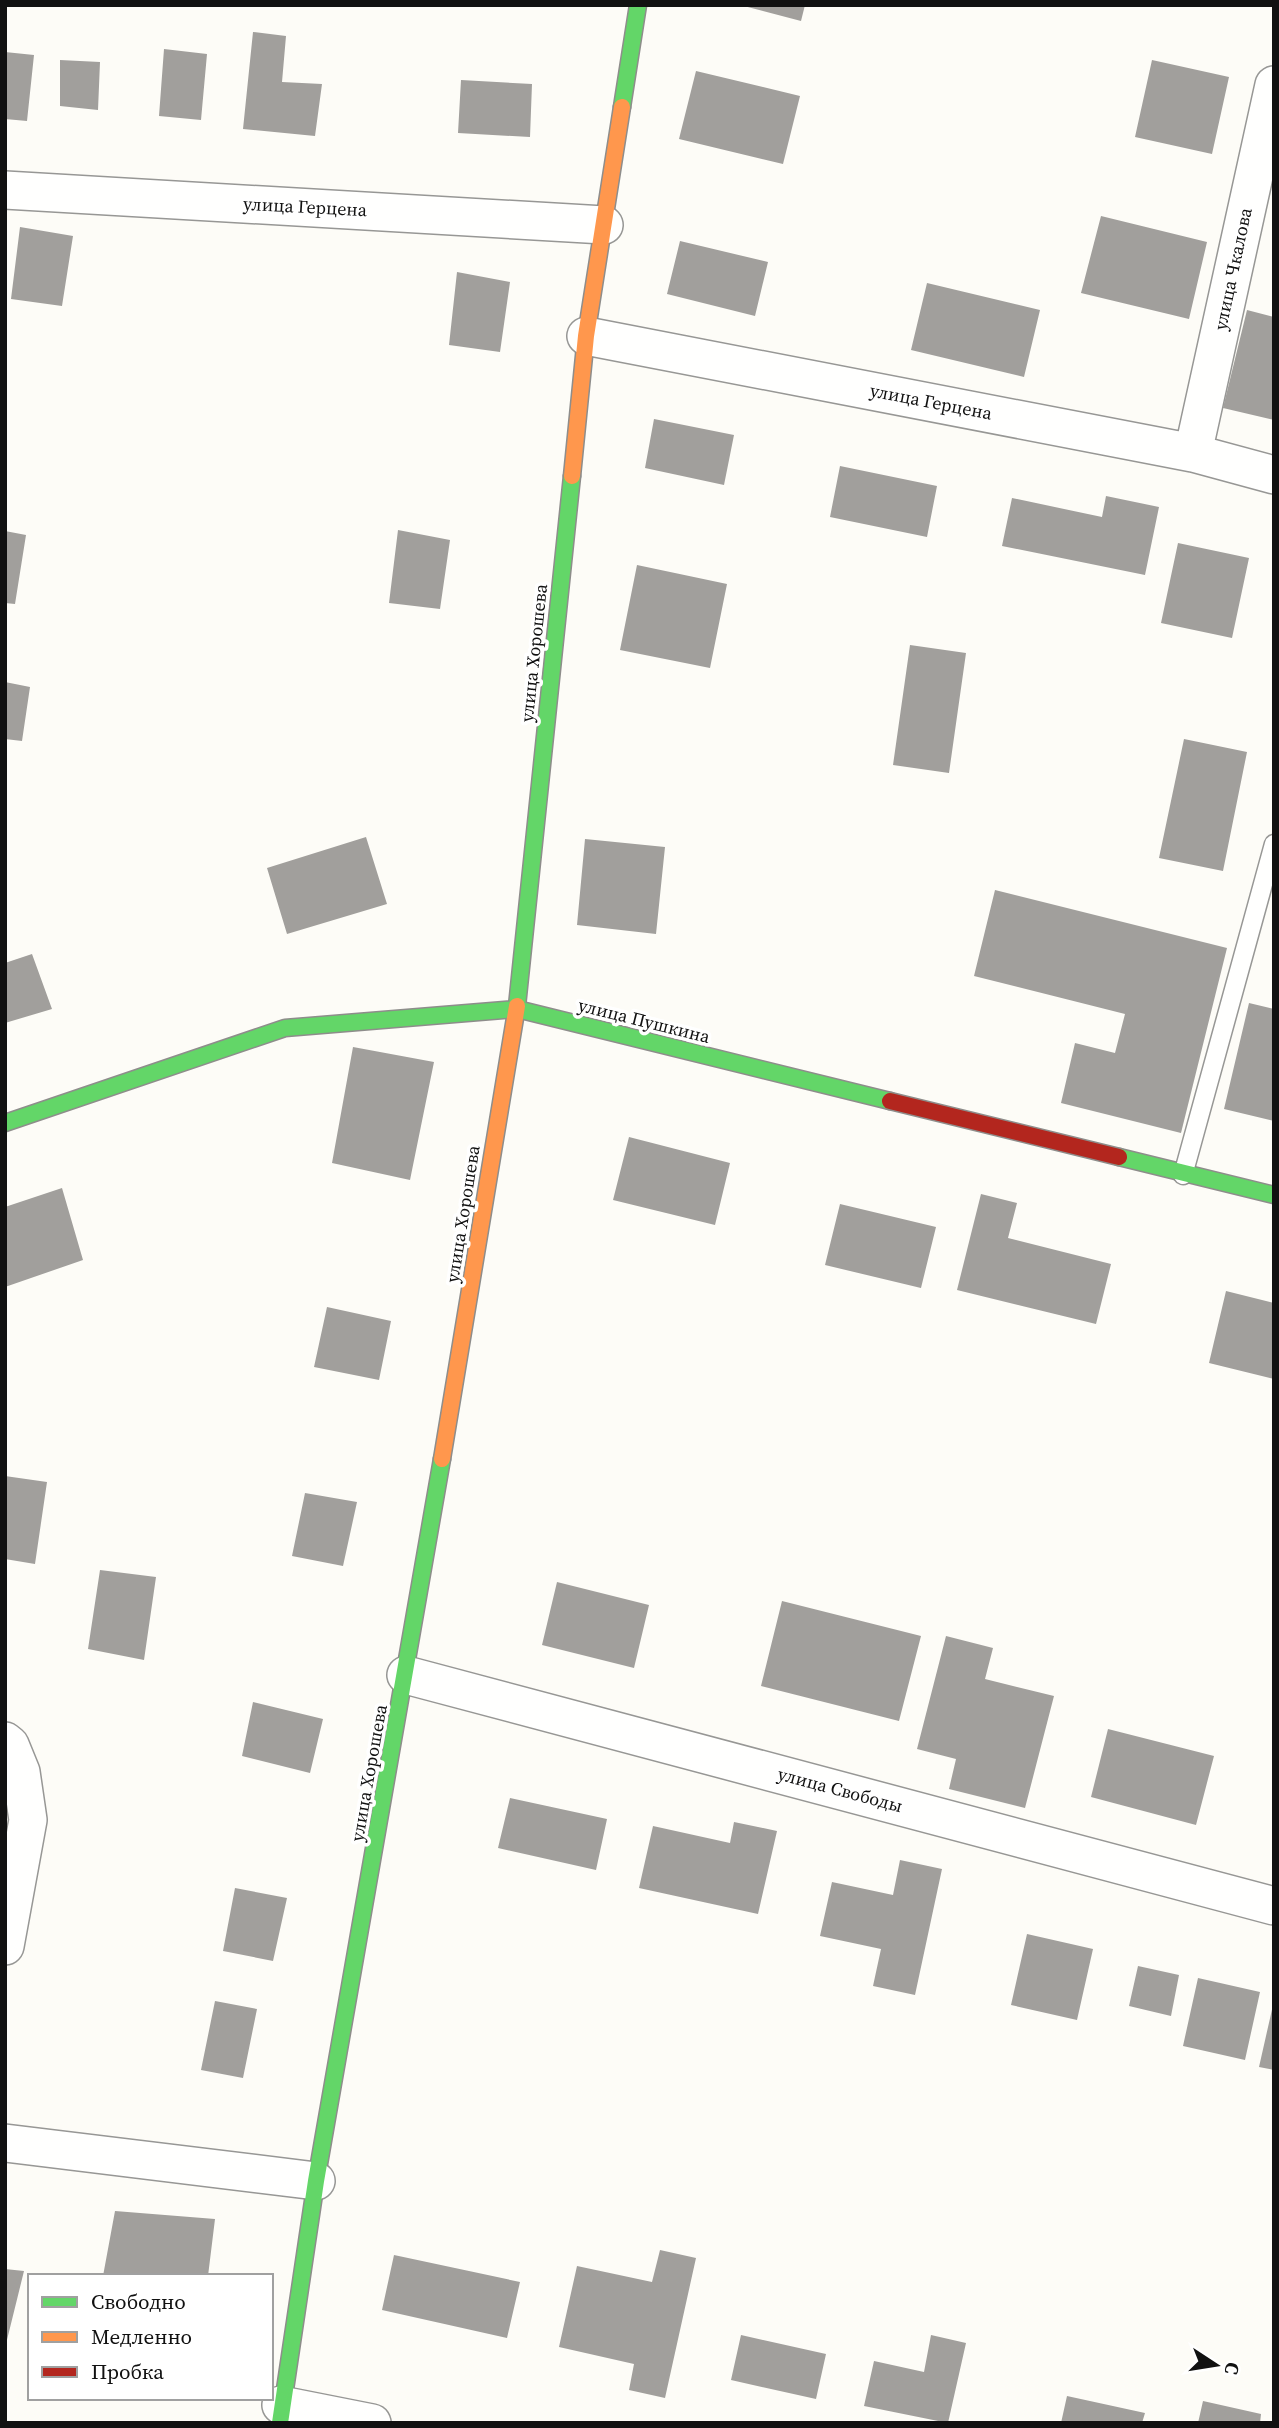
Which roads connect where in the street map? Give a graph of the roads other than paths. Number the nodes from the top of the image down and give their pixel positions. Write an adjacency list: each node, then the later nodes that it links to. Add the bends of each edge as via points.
1 (638, 5): 4 (street, улица Хорошева)
2 (1274, 85): 6 (street, улица Чкалова)
3 (5, 190): 4 (street, улица Герцена)
4 (604, 225): 5 (street, улица Хорошева)
5 (586, 336): 6 (street, улица Герцена); 9 (street, улица Хорошева)
6 (1193, 453): 7 (street, улица Герцена)
7 (1274, 475)
8 (1274, 844): 11 (lane)
9 (517, 1009): 10 (street, улица Пушкина, via 285,1028); 11 (street, улица Пушкина); 13 (street, улица Хорошева)
10 (5, 1123)
11 (1183, 1175): 12 (street, улица Пушкина)
12 (1274, 1195)
13 (406, 1675): 15 (street, улица Свободы); 18 (street, улица Хорошева)
14 (5, 1741): 16 (street, via 21,1772 28,1819)
15 (1274, 1906)
16 (5, 1946)
17 (5, 2143): 18 (street)
18 (316, 2182): 19 (street, улица Хорошева)
19 (280, 2414): 20 (street)
20 (372, 2423)

